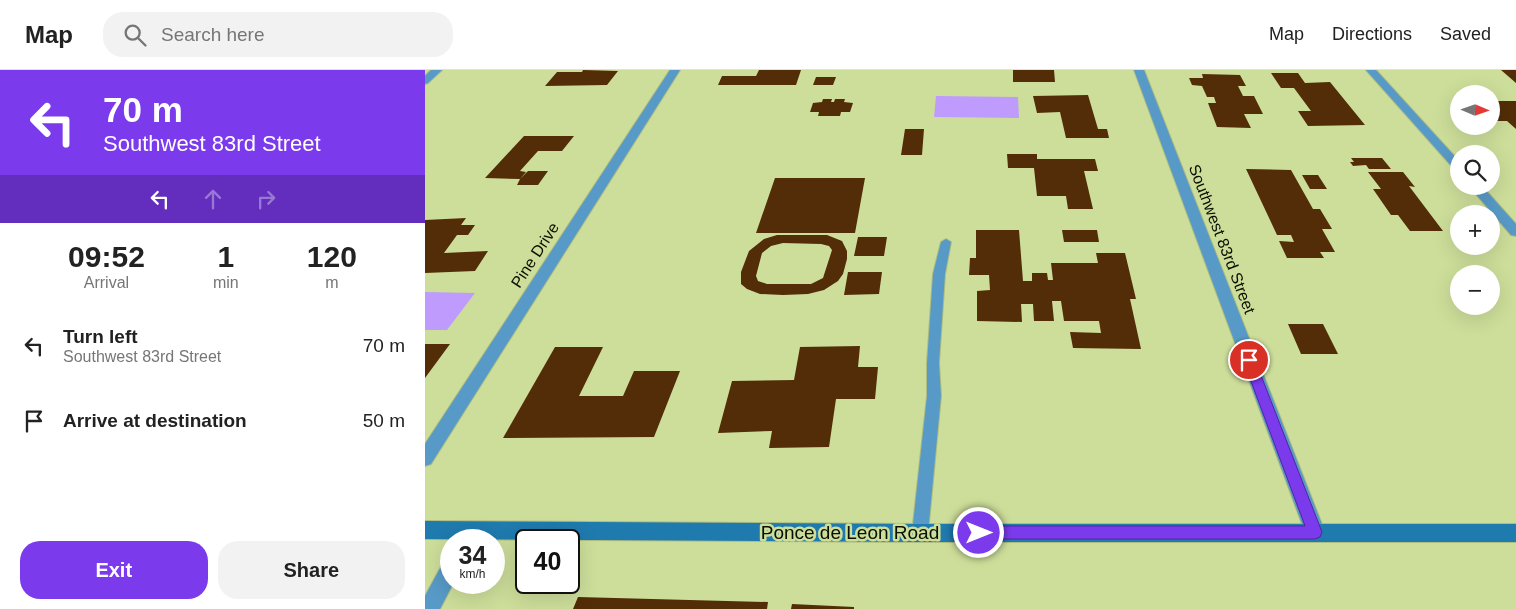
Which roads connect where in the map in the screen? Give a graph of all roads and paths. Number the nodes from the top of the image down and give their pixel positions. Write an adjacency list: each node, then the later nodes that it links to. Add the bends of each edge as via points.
1 (437, 70): 5 (street)
2 (675, 70): 10 (street, Pine Drive)
3 (1139, 70): 13 (street, Southwest 83rd Street)
4 (1371, 70): 6 (street)
5 (425, 81)
6 (1450, 158)
7 (1483, 195): 8 (street)
8 (1516, 232)
9 (946, 242): 14 (lane, via 939,274 934,396)
10 (425, 459)
11 (425, 530): 12 (street, Ponce de Leon Road)
12 (440, 532)
13 (1315, 532): 14 (street, Ponce de Leon Road); 15 (street, Ponce de Leon Road)
14 (920, 533): 16 (street, Ponce de Leon Road)
15 (1516, 533)
16 (505, 535)
17 (440, 588): 18 (street)
18 (429, 609)

